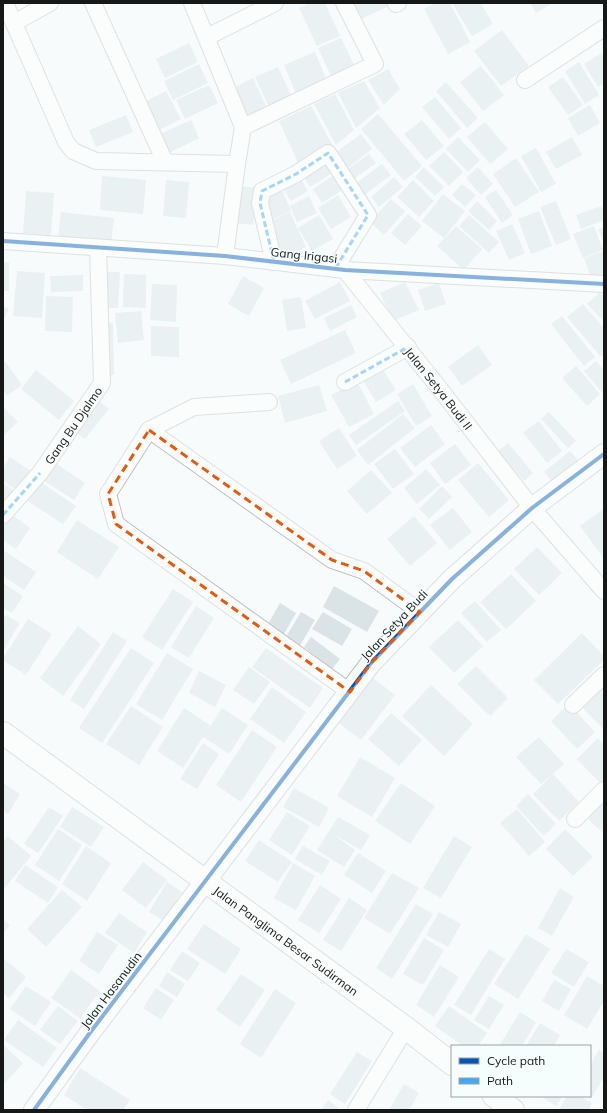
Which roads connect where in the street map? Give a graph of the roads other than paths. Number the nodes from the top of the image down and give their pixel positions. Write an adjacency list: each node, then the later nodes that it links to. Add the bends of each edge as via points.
1 (5, 3): 7 (street)
2 (50, 3): 7 (street)
3 (93, 3): 12 (street)
4 (192, 3): 9 (street)
5 (275, 3): 9 (street)
6 (344, 3): 11 (street, via 375,64)
7 (14, 22): 12 (street, via 66,142 73,151 96,161)
8 (604, 28): 10 (street)
9 (207, 37): 11 (street)
10 (525, 80)
11 (244, 127): 13 (street)
12 (165, 162): 13 (street)
13 (237, 164): 16 (street)
14 (3, 242): 15 (street, Gang Irigasi)
15 (98, 248): 16 (street, Gang Irigasi); 26 (street, Gang Bu Djalmo, via 102,383 40,473)
16 (225, 256): 17 (street, Gang Irigasi)
17 (274, 262): 18 (street, Gang Irigasi); 18 (street, via 260,203 262,191 296,174 328,153 368,215)
18 (340, 269): 19 (street, Gang Irigasi); 20 (street, Jalan Setya Budi II)
19 (604, 284)
20 (408, 347): 21 (street); 25 (street, Jalan Setya Budi II)
21 (345, 382)
22 (269, 402): 23 (street, via 194,407)
23 (149, 430): 28 (street, via 332,560 364,571); 30 (street, via 108,494 116,524)
24 (604, 454): 25 (street, Jalan Setya Budi)
25 (532, 508): 27 (street, Jalan Setya Budi II); 28 (street, Jalan Setya Budi, via 452,579)
26 (3, 515)
27 (604, 591)
28 (420, 612): 30 (street, Jalan Setya Budi, via 371,663)
29 (604, 675): 31 (street)
30 (350, 692): 35 (street, Jalan Setya Budi)
31 (573, 705)
32 (3, 733): 35 (main road, Jalan Panglima Besar Sudirman)
33 (604, 790): 34 (street)
34 (575, 819)
35 (206, 882): 36 (main road, Jalan Panglima Besar Sudirman); 39 (street, Jalan Hasanudin)
36 (406, 1028): 37 (main road, Jalan Panglima Besar Sudirman); 40 (street)
37 (451, 1063)
38 (495, 1097): 41 (main road)
39 (34, 1110)
40 (356, 1110)
41 (513, 1110)

